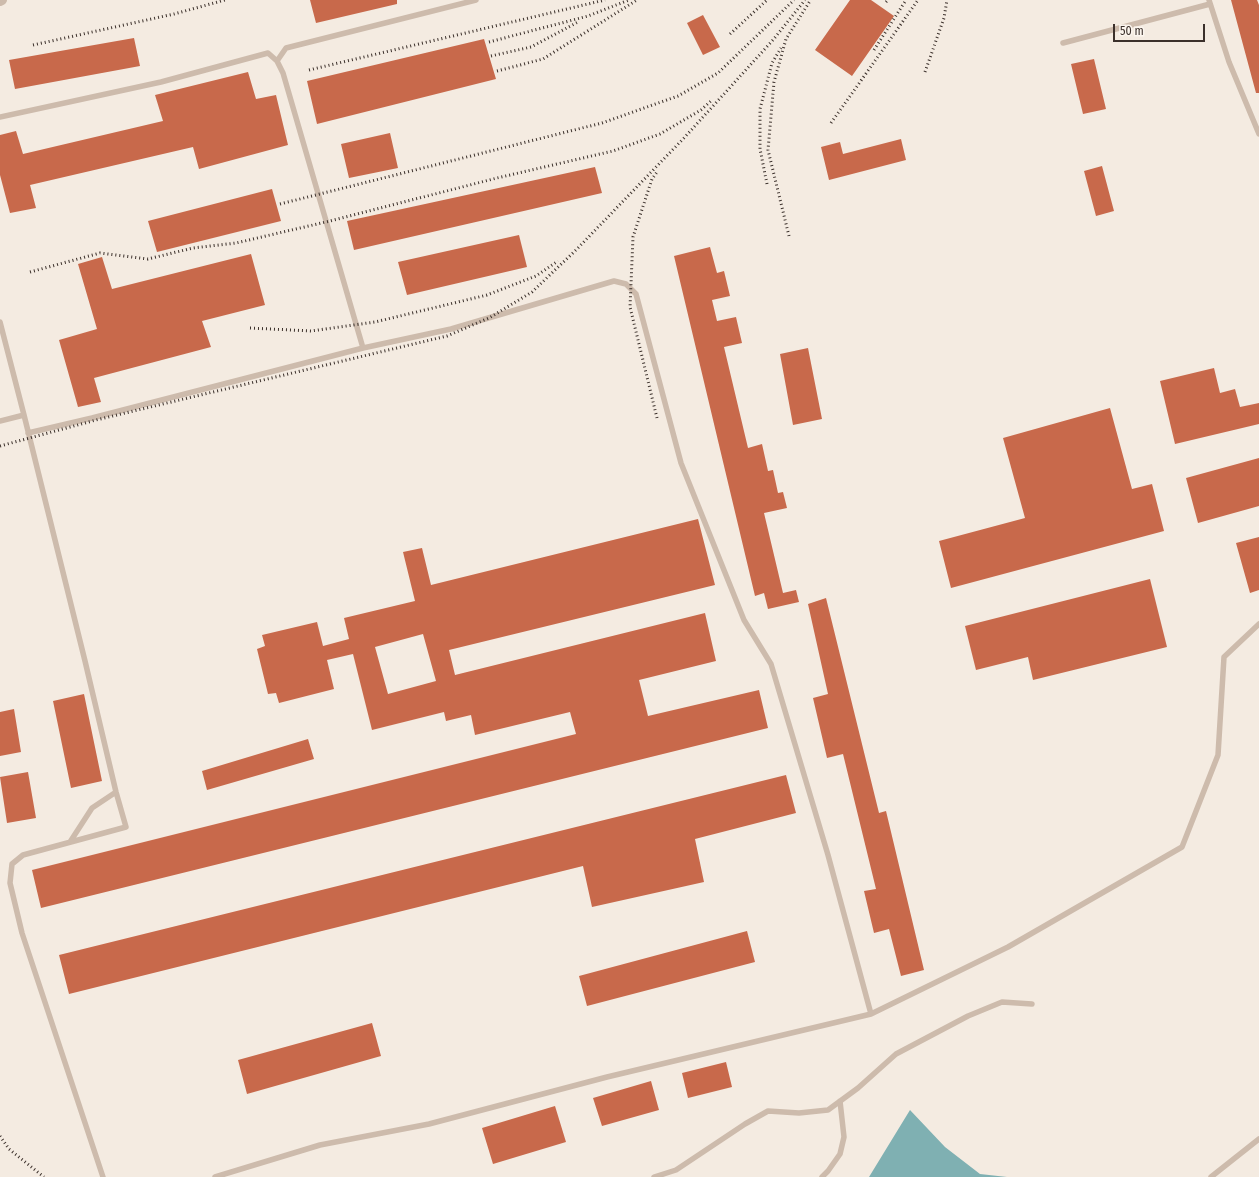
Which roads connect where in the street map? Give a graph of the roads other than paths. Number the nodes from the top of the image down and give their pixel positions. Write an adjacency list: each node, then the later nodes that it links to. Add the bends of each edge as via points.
1 (476, 0): 4 (lane, via 286,48)
2 (1210, 2): 3 (lane); 6 (lane, via 1229,62)
3 (1063, 43)
4 (277, 61): 5 (lane, via 268,53 161,82); 8 (lane, via 283,73)
5 (0, 117)
6 (1259, 134)
7 (0, 322): 9 (lane)
8 (363, 348): 11 (lane); 16 (lane, via 451,329 614,281 626,284 636,294 680,463 744,620 771,664 828,855)
9 (24, 415): 10 (lane); 11 (lane)
10 (0, 420)
11 (28, 433): 13 (lane, via 86,661)
12 (1259, 624): 16 (lane, via 1224,657 1218,755 1182,847 1008,947)
13 (116, 792): 14 (lane, via 92,808); 14 (lane, via 126,827)
14 (70, 842): 19 (lane, via 23,855 12,864 10,883 22,933)
15 (1032, 1004): 17 (lane, via 1002,1002 968,1016 896,1054)
16 (871, 1014): 20 (lane, via 607,1076 429,1124 320,1145)
17 (840, 1101): 21 (lane, via 828,1110 799,1113 768,1112 745,1124 676,1170); 22 (lane, via 844,1137 840,1154)
18 (1259, 1139): 23 (lane)
19 (103, 1177)
20 (215, 1177)
21 (654, 1177)
22 (822, 1177)
23 (1210, 1177)

